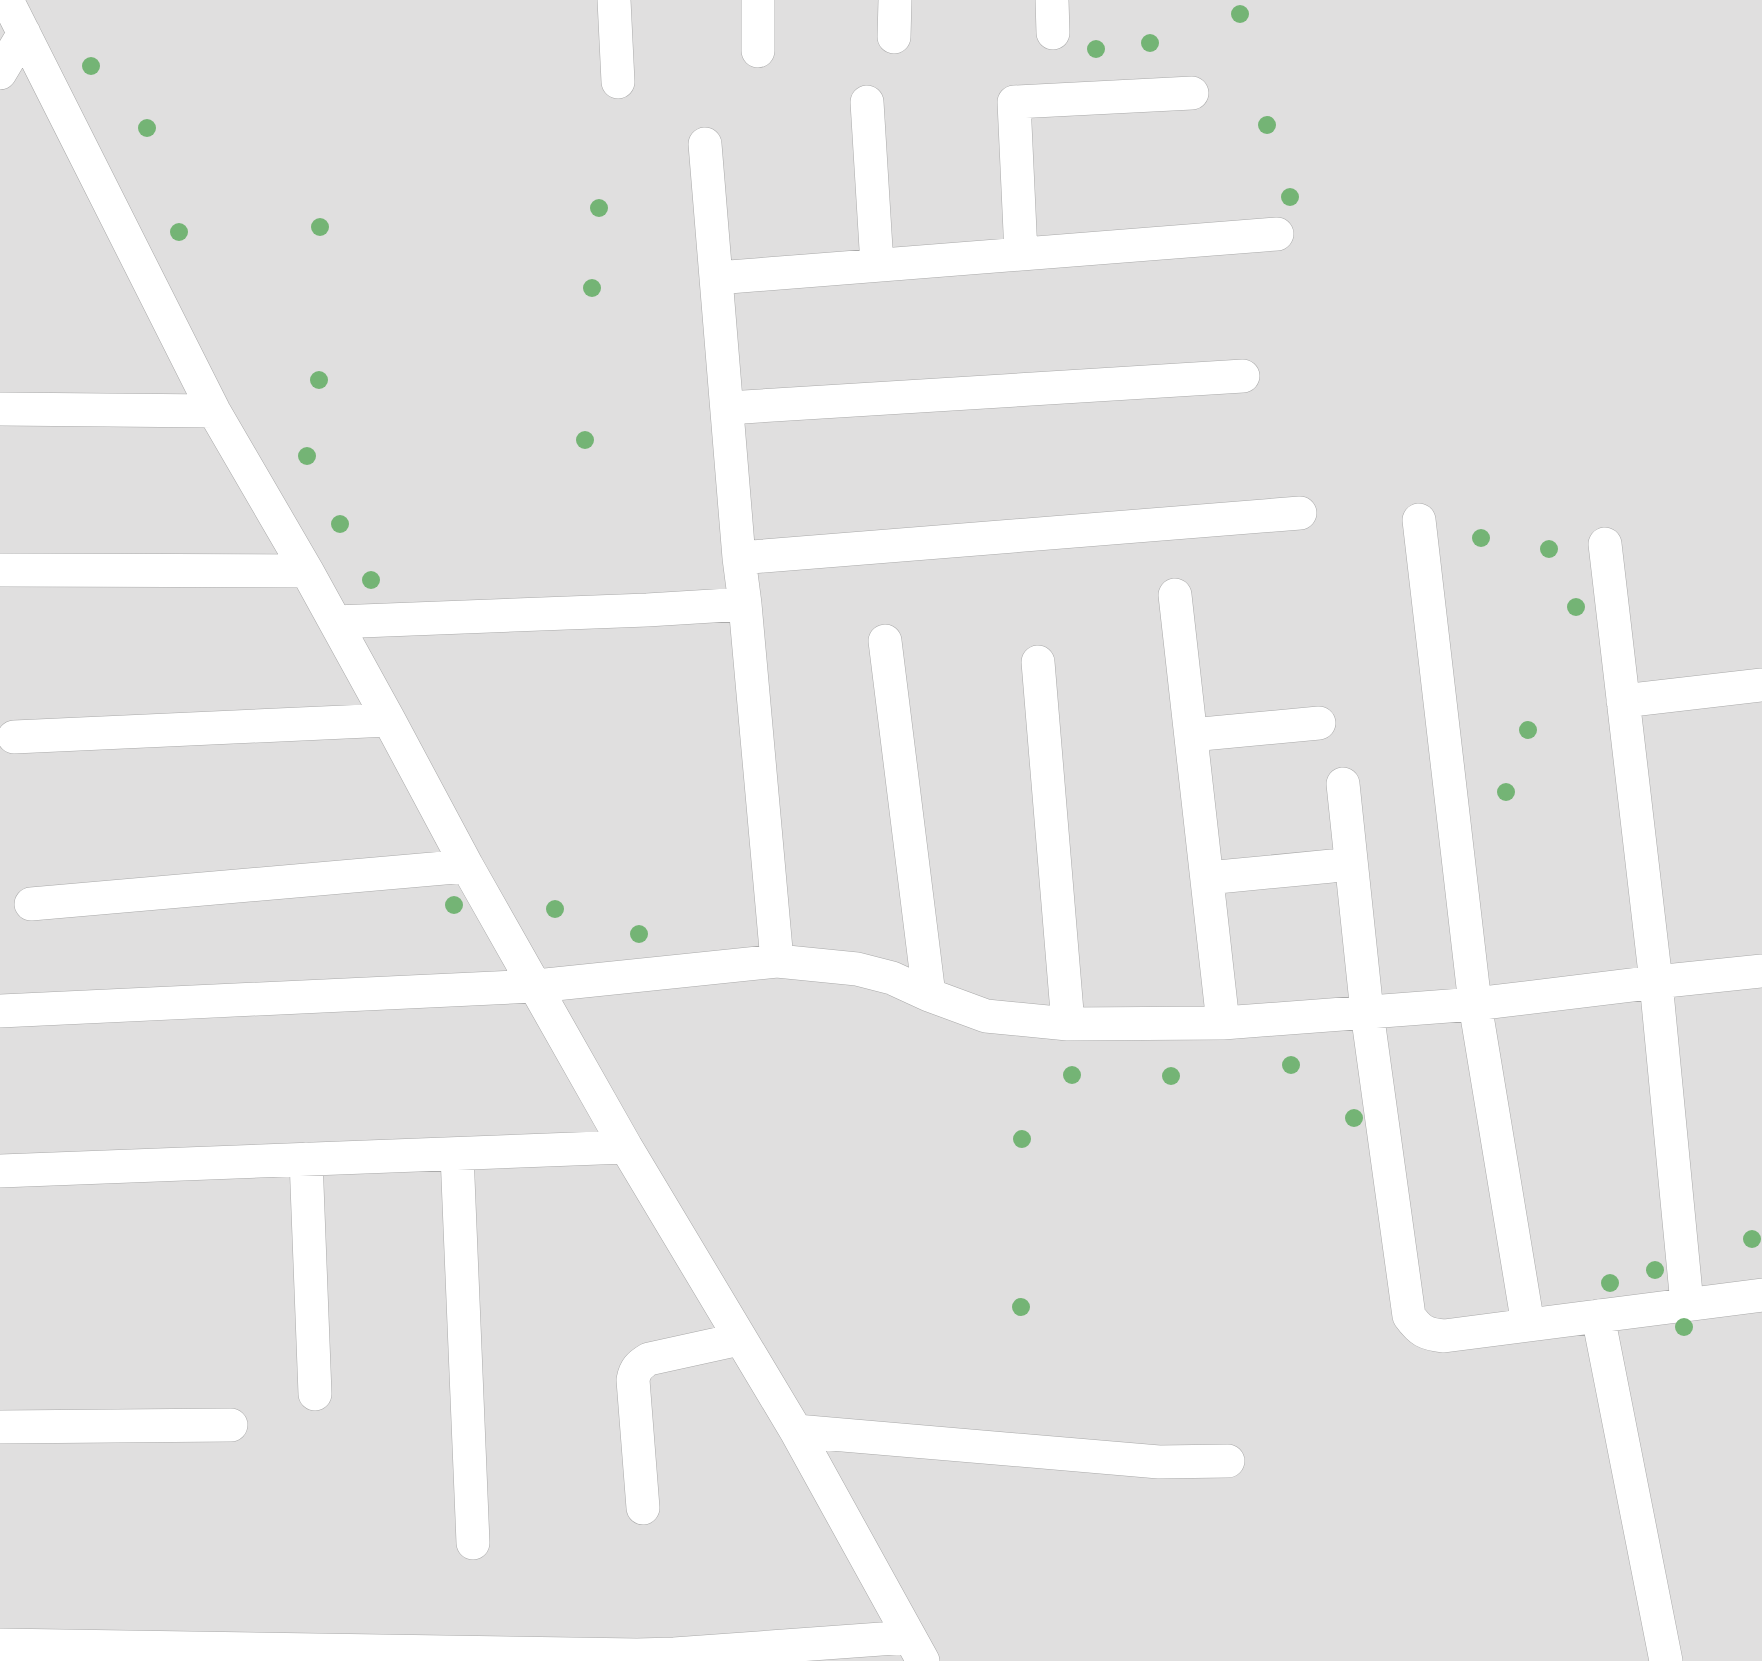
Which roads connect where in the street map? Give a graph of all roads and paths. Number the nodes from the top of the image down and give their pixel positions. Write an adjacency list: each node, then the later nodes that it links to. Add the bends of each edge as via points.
1 (7, 0): 6 (street)
2 (614, 0): 11 (street)
3 (758, 0): 9 (street)
4 (895, 0): 8 (street)
5 (1052, 0): 7 (street)
6 (24, 33): 10 (street); 22 (street)
7 (1053, 33)
8 (894, 37)
9 (758, 51)
10 (0, 73)
11 (618, 82)
12 (1192, 93): 16 (street, via 1014,102)
13 (867, 102): 17 (street)
14 (705, 144): 18 (street)
15 (1277, 234): 16 (street)
16 (1021, 254): 17 (street)
17 (877, 265): 18 (street)
18 (716, 278): 20 (street)
19 (1244, 376): 20 (street)
20 (727, 408): 26 (street)
21 (0, 409): 22 (street)
22 (214, 411): 28 (street)
23 (1300, 513): 26 (street)
24 (1419, 520): 50 (street)
25 (1605, 544): 35 (street)
26 (739, 558): 30 (street)
27 (0, 570): 28 (street)
28 (307, 571): 31 (street)
29 (1175, 595): 38 (street)
30 (746, 604): 31 (street); 45 (street)
31 (334, 622): 36 (street)
32 (885, 641): 49 (street)
33 (1038, 662): 54 (street)
34 (1762, 685): 35 (street)
35 (1623, 701): 47 (street)
36 (389, 720): 39 (street); 41 (street)
37 (1318, 723): 38 (street)
38 (1191, 735): 43 (street)
39 (14, 737)
40 (1343, 784): 52 (street)
41 (467, 866): 44 (street); 48 (street)
42 (1332, 866): 43 (street)
43 (1207, 878): 53 (street)
44 (31, 904)
45 (777, 961): 48 (street); 49 (street, via 856,969 892,978)
46 (1762, 971): 47 (street)
47 (1656, 982): 50 (street); 60 (street)
48 (536, 986): 51 (street); 55 (street)
49 (929, 995): 54 (street, via 986,1016)
50 (1475, 1004): 52 (street); 62 (street)
51 (0, 1011)
52 (1367, 1012): 53 (street); 62 (street, via 1409,1316 1416,1327 1428,1334 1444,1336)
53 (1223, 1023): 54 (street)
54 (1068, 1024)
55 (626, 1147): 56 (street); 63 (street)
56 (457, 1154): 57 (street); 70 (street)
57 (306, 1159): 58 (street); 64 (street)
58 (0, 1171)
59 (1762, 1295): 60 (street)
60 (1687, 1304): 61 (street)
61 (1598, 1316): 62 (street); 74 (street)
62 (1528, 1325)
63 (740, 1339): 67 (street); 69 (street, via 649,1359 635,1371)
64 (315, 1394)
65 (231, 1425): 66 (street)
66 (0, 1427)
67 (796, 1431): 68 (street, via 1159,1462); 72 (street)
68 (1228, 1461)
69 (643, 1508)
70 (473, 1543)
71 (0, 1645): 73 (street)
72 (916, 1649): 73 (street, via 637,1655)
73 (287, 1655)
74 (1666, 1661)

